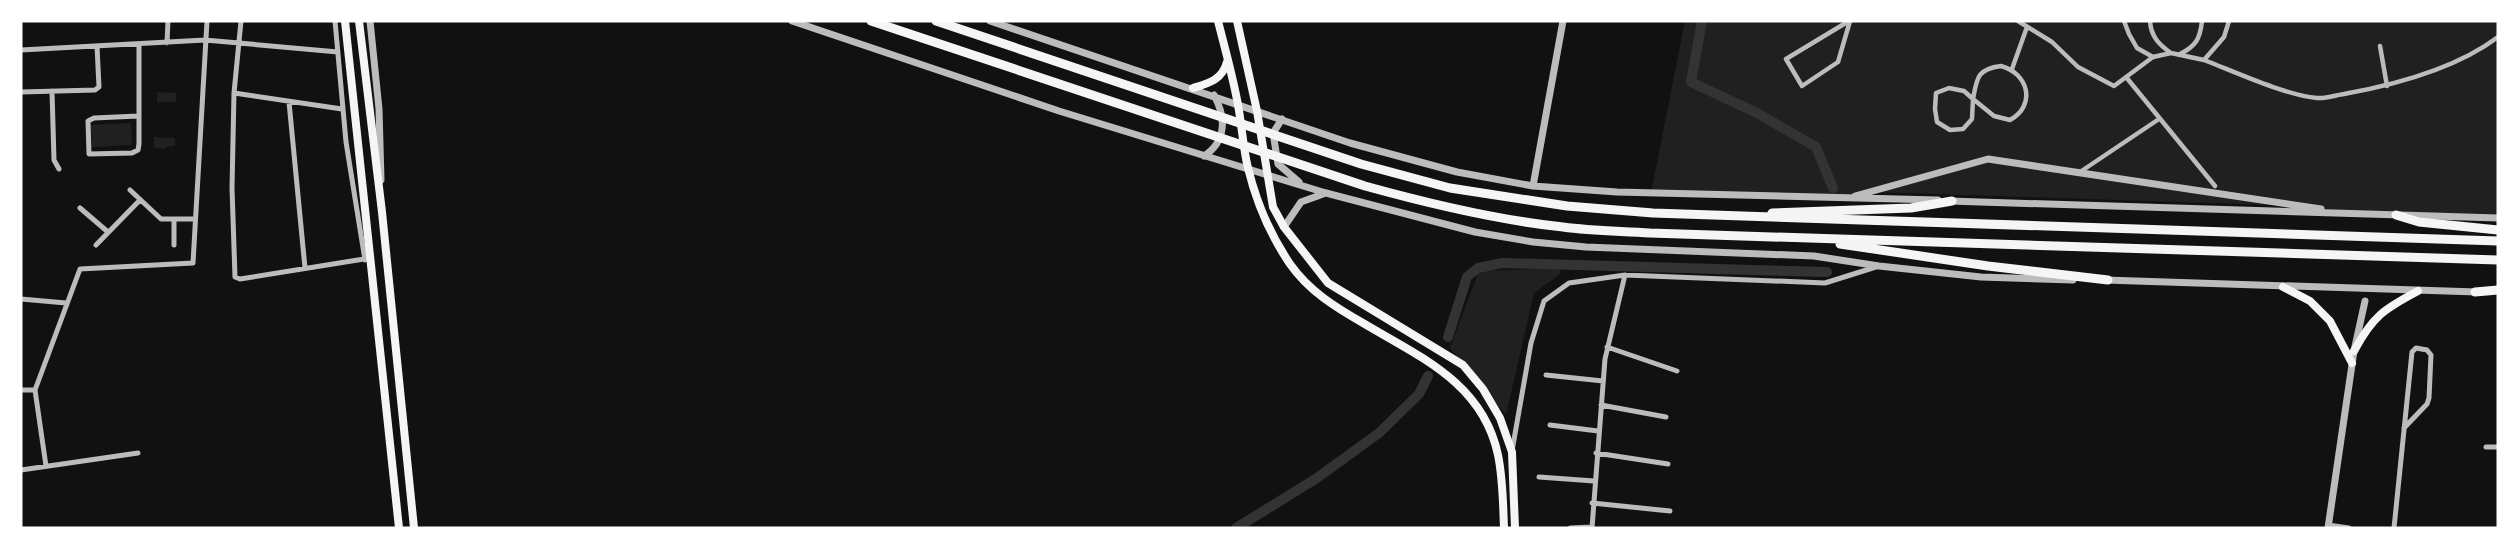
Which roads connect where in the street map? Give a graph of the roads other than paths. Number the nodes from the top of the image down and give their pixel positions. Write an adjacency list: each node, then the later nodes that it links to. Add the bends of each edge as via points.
1 (168, 21): 24 (street)
2 (207, 21): 23 (street)
3 (241, 21): 25 (street)
4 (334, 21): 30 (street)
5 (345, 21): 83 (main road)
6 (359, 21): 68 (main road)
7 (370, 21): 68 (street, via 380,126)
8 (792, 21): 52 (street)
9 (871, 21): 79 (main road, via 1365,186 1443,207 1564,227)
10 (936, 21): 70 (main road, via 1361,164 1450,188 1568,206 1653,213)
11 (990, 21): 39 (street)
12 (1218, 21): 34 (main road)
13 (1237, 21): 48 (main road)
14 (1563, 21): 58 (street)
15 (1849, 21): 15 (street, via 1838,63 1802,86 1786,60)
16 (2018, 21): 21 (street)
17 (2124, 21): 33 (street, via 2137,48)
18 (2150, 21): 31 (street, via 2151,33)
19 (2202, 21): 32 (street, via 2200,37)
20 (2229, 21): 35 (street, via 2224,37)
21 (2027, 27): 36 (street); 37 (street, via 2052,42 2078,67 2114,86)
22 (2498, 37): 38 (street, via 2441,68)
23 (205, 40): 24 (street); 25 (street); 73 (street)
24 (167, 43): 26 (street)
25 (238, 43): 30 (street); 42 (street)
26 (138, 44): 27 (street); 49 (street)
27 (97, 46): 29 (street); 40 (street, via 99,87)
28 (2380, 46): 38 (street)
29 (21, 50)
30 (338, 52): 47 (street)
31 (2170, 53): 32 (street); 33 (street)
32 (2180, 54): 35 (street)
33 (2153, 57): 37 (street)
34 (1228, 58): 39 (main road, via 1218,78); 46 (main road)
35 (2204, 60): 38 (street, via 2318,98)
36 (2012, 69): 44 (street, via 1987,68 1977,78); 44 (street, via 2026,88 2026,102 2019,115 2010,120 1994,116)
37 (2126, 77): 51 (street)
38 (2387, 86)
39 (1193, 88): 43 (street)
40 (52, 91): 41 (street); 54 (street, via 54,160)
41 (21, 92)
42 (234, 93): 45 (street); 85 (street, via 235,277)
43 (1214, 95): 46 (street); 52 (street, via 1222,126 1215,148)
44 (1973, 99): 44 (street, via 1972,119 1963,129 1950,130 1937,122 1936,93 1949,88 1964,91)
45 (289, 102): 47 (street); 85 (street)
46 (1238, 105): 48 (street); 53 (main road)
47 (342, 109): 83 (street)
48 (1257, 111): 50 (street); 55 (main road)
49 (138, 116): 49 (street, via 138,150 89,154 88,121)
50 (1281, 119): 57 (street, via 1273,133 1278,164); 58 (street, via 1350,143 1457,172)
51 (2159, 119): 56 (street); 59 (street)
52 (1204, 156): 53 (street)
53 (1248, 168): 55 (street); 67 (main road)
54 (59, 170)
55 (1267, 174): 57 (street); 65 (main road)
56 (2078, 174): 62 (street, via 1983,159); 69 (street)
57 (1303, 185): 61 (street)
58 (1533, 186): 62 (street)
59 (2215, 186)
60 (130, 190): 63 (street)
61 (1326, 193): 75 (street, via 1301,202); 84 (street, via 1422,219 1533,242 1814,256)
62 (1843, 198): 64 (street)
63 (139, 201): 74 (street, via 161,219); 77 (street)
64 (1952, 201): 69 (street); 70 (main road)
65 (1273, 207): 67 (street); 75 (main road)
66 (80, 208): 77 (street)
67 (1262, 209): 123 (main road, via 1305,283 1327,303 1454,378 1472,400 1488,425 1498,455)
68 (382, 212): 120 (main road)
69 (2356, 214): 71 (street)
70 (1844, 215): 78 (main road)
71 (2396, 215): 72 (street); 76 (main road, via 2419,222)
72 (2498, 218)
73 (195, 219): 74 (street); 94 (street, via 193,263 80,269)
74 (174, 220): 81 (street)
75 (1284, 227): 110 (main road, via 1329,283 1463,365 1500,418)
76 (2498, 230)
77 (108, 232): 80 (street)
78 (2498, 241)
79 (1848, 242): 82 (main road); 87 (main road, via 1988,266)
80 (96, 245)
81 (174, 245)
82 (2498, 260)
83 (367, 262): 85 (street); 122 (main road)
84 (1879, 266): 86 (street, via 1825,283); 87 (street, via 1982,277)
85 (305, 268)
86 (1625, 275): 95 (street); 110 (street, via 1569,283 1544,301 1531,343)
87 (2108, 280): 88 (street)
88 (2283, 287): 89 (street); 97 (main road, via 2310,301 2330,321)
89 (2418, 291): 91 (street); 96 (main road, via 2389,306 2368,325)
90 (2498, 291): 91 (main road)
91 (2475, 292)
92 (21, 299): 94 (street)
93 (2365, 301): 96 (street)
94 (66, 303): 102 (street)
95 (1608, 348): 98 (street); 100 (street)
96 (2354, 351): 97 (street)
97 (2352, 363): 121 (street)
98 (1677, 371)
99 (1546, 375): 100 (street)
100 (1603, 381): 103 (street)
101 (21, 390): 102 (street)
102 (35, 390): 114 (street)
103 (1601, 405): 104 (street); 107 (street)
104 (1666, 417)
105 (1550, 425): 107 (street)
106 (2404, 428): 106 (street, via 2429,398 2431,355 2427,350 2416,348 2412,352); 128 (street)
107 (1598, 431): 112 (street)
108 (2486, 447): 109 (street)
109 (2498, 447)
110 (1512, 452): 124 (main road)
111 (138, 453): 114 (street)
112 (1596, 453): 113 (street); 117 (street)
113 (1668, 464)
114 (46, 466): 115 (street)
115 (21, 470)
116 (1539, 477): 117 (street)
117 (1594, 481): 118 (street)
118 (1592, 503): 119 (street); 126 (street)
119 (1670, 511)
120 (414, 526): 122 (main road)
121 (2328, 526): 127 (street)
122 (399, 527)
123 (1504, 528)
124 (1515, 528)
125 (1570, 528): 126 (street)
126 (1592, 528)
127 (2349, 528)
128 (2394, 528)

